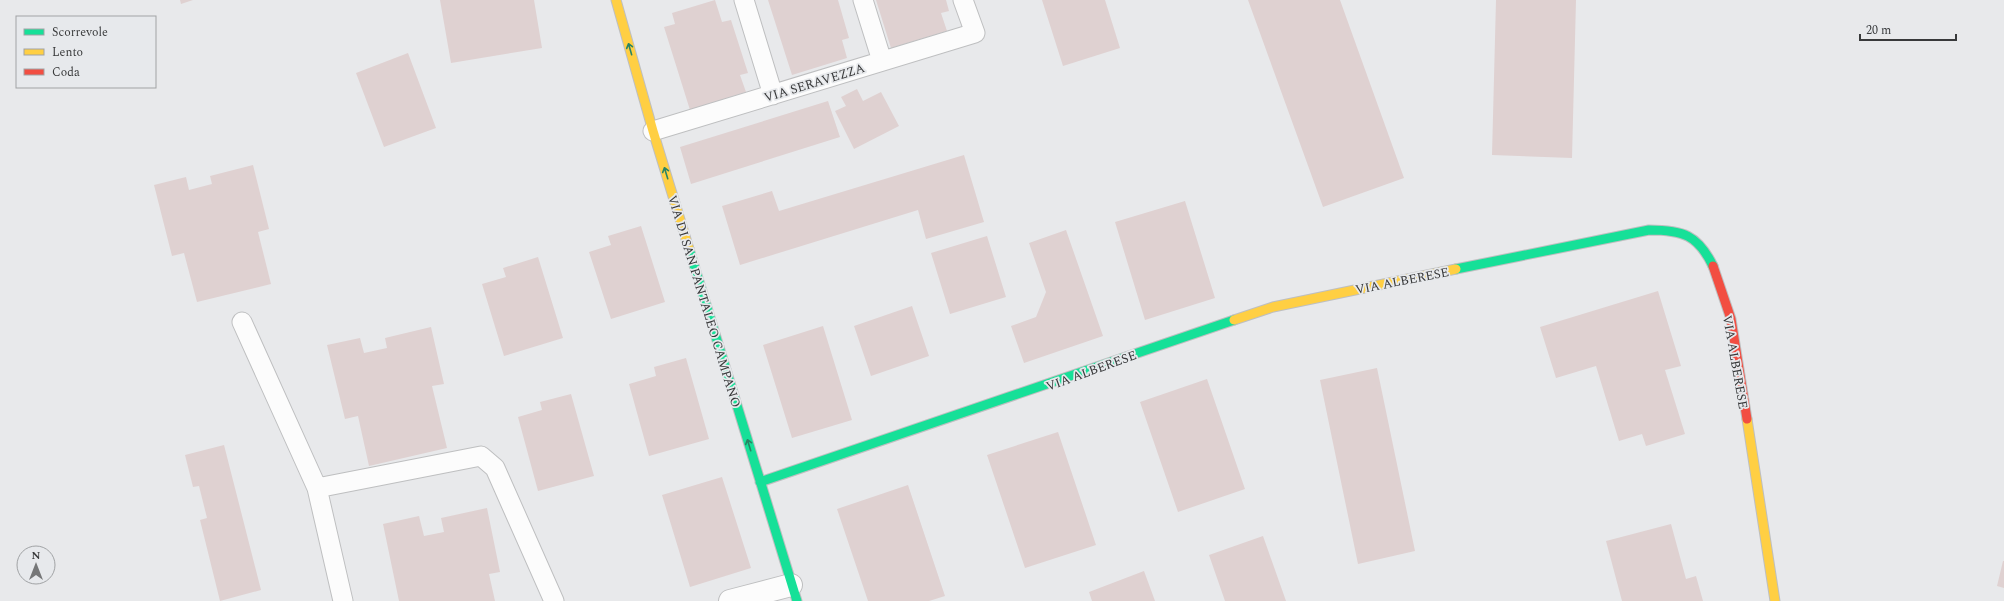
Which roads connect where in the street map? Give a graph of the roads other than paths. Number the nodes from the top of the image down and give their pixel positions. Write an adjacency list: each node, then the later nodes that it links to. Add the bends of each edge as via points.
1 (744, 0): 6 (lane)
2 (863, 0): 5 (lane)
3 (963, 0): 5 (lane, VIA SERAVEZZA, via 975,33)
4 (620, 1): 7 (street, VIA DI SAN PANTALEO CAMPANO, one-way to 4)
5 (882, 62): 6 (lane, VIA SERAVEZZA)
6 (773, 95): 7 (lane, VIA SERAVEZZA)
7 (653, 131): 9 (street, VIA DI SAN PANTALEO CAMPANO, one-way to 7)
8 (242, 322): 10 (lane)
9 (760, 482): 11 (street, VIA DI SAN PANTALEO CAMPANO); 15 (street, VIA ALBERESE, via 1273,307 1641,232 1667,230 1693,238 1705,250 1714,268 1731,320)
10 (317, 488): 12 (lane); 13 (lane, via 481,456 495,468)
11 (794, 593): 14 (street)
12 (343, 601)
13 (554, 601)
14 (730, 601)
15 (1775, 601)

